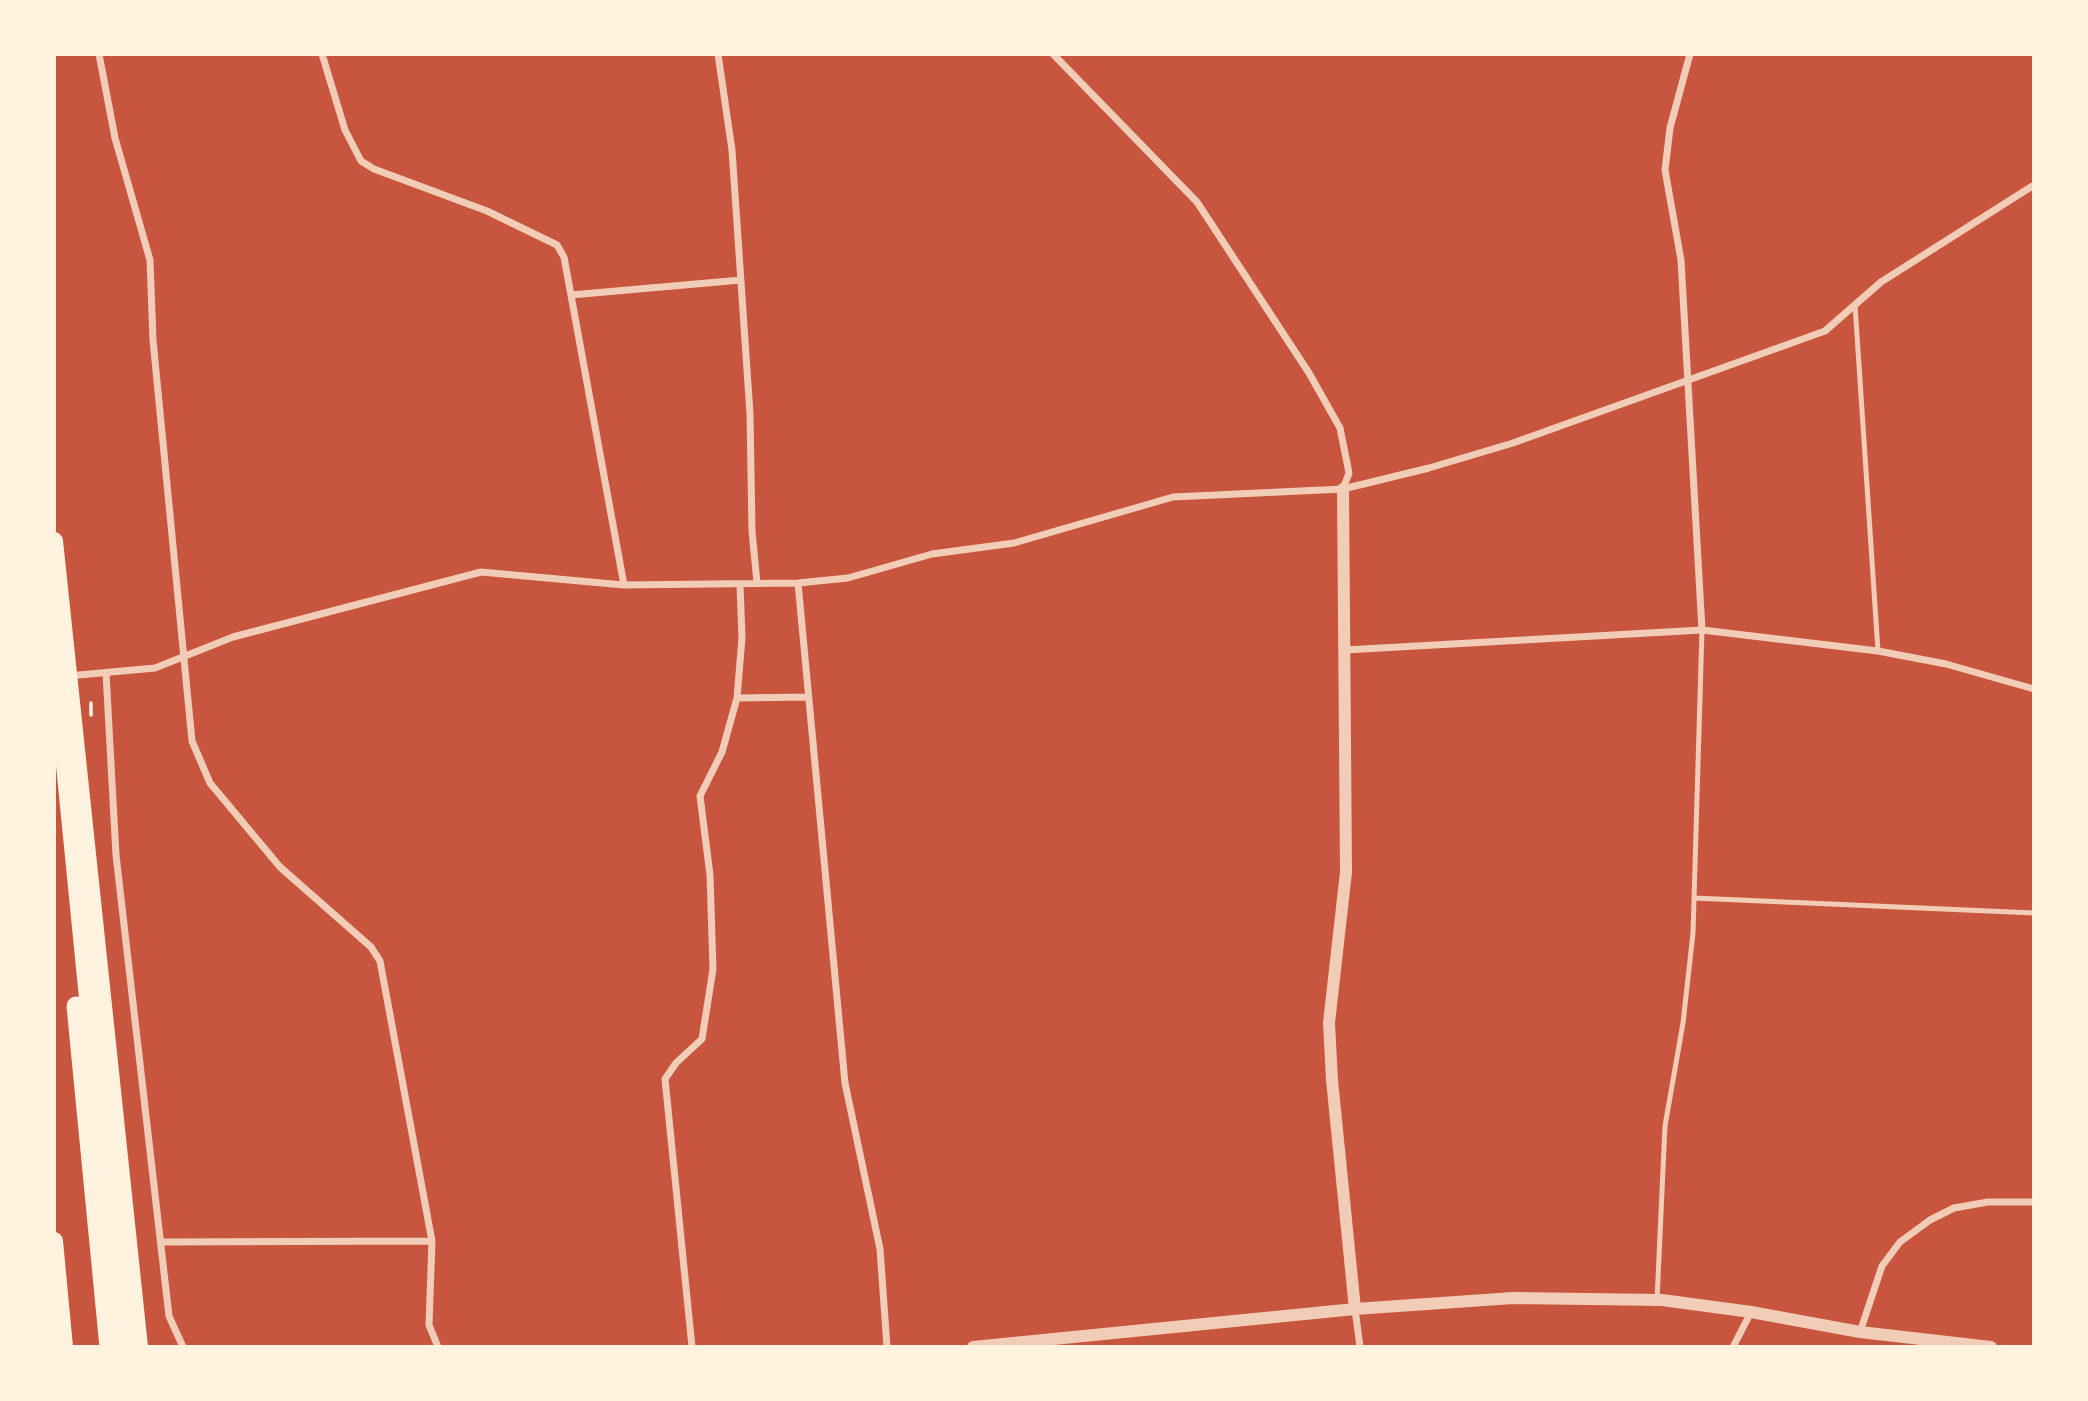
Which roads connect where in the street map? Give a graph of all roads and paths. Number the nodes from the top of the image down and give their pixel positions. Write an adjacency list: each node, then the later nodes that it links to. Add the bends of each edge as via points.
1 (99, 54): 21 (street, via 115,138 150,260 153,340)
2 (322, 54): 8 (street, via 345,130 361,161 487,211 557,245 564,257)
3 (718, 54): 7 (street, via 732,150)
4 (1053, 54): 11 (street, via 1197,202 1340,428 1349,473)
5 (1690, 54): 10 (street, via 1664,170 1681,260)
6 (2034, 185): 9 (street)
7 (741, 280): 8 (street); 13 (street)
8 (571, 295): 15 (street)
9 (1854, 304): 10 (street, via 1825,331); 20 (lane)
10 (1689, 380): 11 (street, via 1514,443); 17 (street)
11 (1343, 489): 14 (street, via 1173,497 1014,542 932,554 848,578); 19 (street)
12 (54, 541): 23 (highway)
13 (757, 583): 14 (street); 16 (street)
14 (798, 583): 25 (street)
15 (624, 585): 16 (street); 21 (street, via 481,572 233,637)
16 (740, 585): 26 (street)
17 (1702, 630): 19 (street); 20 (street); 28 (lane)
18 (54, 649): 40 (highway)
19 (1345, 650): 35 (street, via 1346,872 1329,1023)
20 (1878, 651): 24 (street)
21 (184, 657): 22 (street, via 155,668); 32 (street, via 192,741 210,783 281,867 371,947 380,961)
22 (106, 673): 23 (street); 33 (street, via 116,855)
23 (61, 677): 41 (highway)
24 (2034, 689)
25 (807, 696): 26 (street); 45 (street, via 845,1083 880,1249)
26 (737, 698): 44 (street, via 722,752 700,796 710,875 713,969 702,1039 665,1079)
27 (54, 785): 39 (highway)
28 (1694, 898): 29 (lane); 34 (lane, via 1683,1023 1664,1126)
29 (2034, 913)
30 (2034, 1202): 37 (street, via 1954,1208 1910,1235 1882,1266)
31 (54, 1241): 38 (highway)
32 (432, 1241): 33 (street); 43 (street, via 429,1325)
33 (161, 1242): 42 (street, via 169,1316)
34 (1657, 1300): 35 (street, via 1513,1298); 36 (street)
35 (1355, 1310): 46 (street); 47 (street)
36 (1751, 1312): 37 (street); 48 (street)
37 (1860, 1332): 49 (street)
38 (64, 1347)
39 (109, 1347)
40 (123, 1347)
41 (139, 1347)
42 (183, 1347)
43 (438, 1347)
44 (692, 1347)
45 (887, 1347)
46 (974, 1347)
47 (1360, 1347)
48 (1733, 1347)
49 (1991, 1347)

